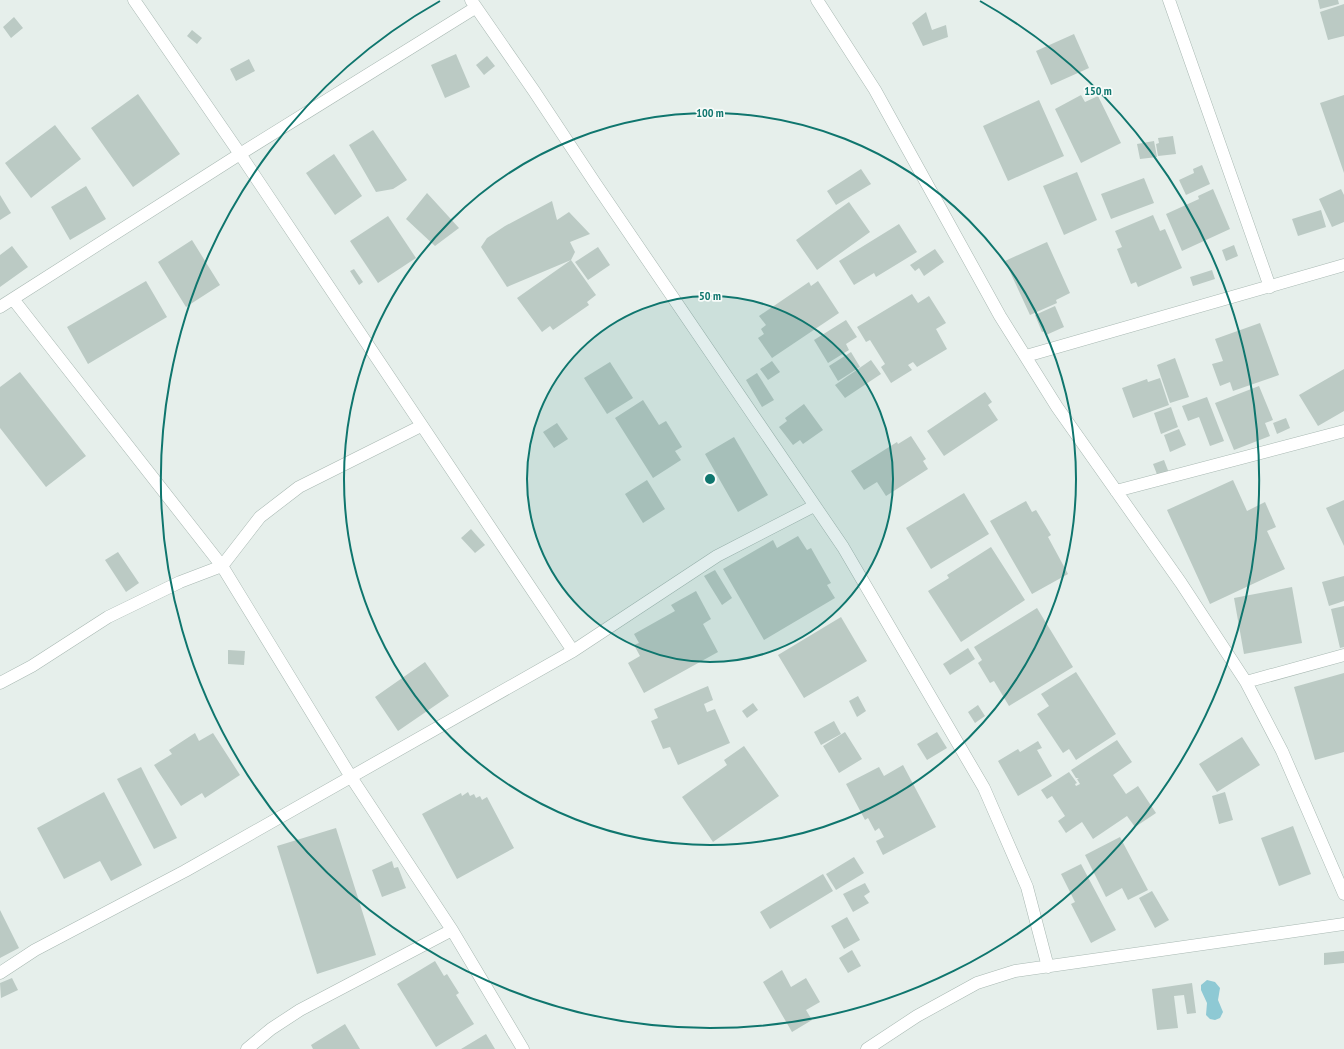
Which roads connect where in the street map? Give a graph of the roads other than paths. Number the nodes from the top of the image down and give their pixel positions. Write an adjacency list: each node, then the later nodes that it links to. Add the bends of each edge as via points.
1 (134, 0): 5 (street)
2 (817, 0): 10 (street, via 875,90 1000,316)
3 (1169, 0): 7 (street)
4 (473, 4): 5 (street); 14 (street)
5 (240, 154): 8 (street); 11 (street)
6 (1344, 265): 7 (street)
7 (1270, 286): 10 (street)
8 (13, 299): 9 (street); 15 (street)
9 (0, 307)
10 (1026, 356): 13 (street, via 1057,407)
11 (421, 426): 15 (street, via 299,487 260,517); 16 (street)
12 (1344, 431): 13 (street)
13 (1116, 491): 18 (street)
14 (814, 506): 16 (street, via 717,556); 24 (street, via 843,547 984,788 1027,887)
15 (222, 566): 19 (street, via 180,582 108,617 32,666); 20 (street)
16 (573, 651): 20 (street)
17 (1344, 655): 18 (street)
18 (1246, 682): 21 (street, via 1282,751)
19 (0, 683)
20 (351, 777): 23 (street); 25 (street, via 185,871 35,950)
21 (1344, 894)
22 (1344, 924): 24 (street)
23 (452, 930): 26 (street, via 300,1010); 27 (street)
24 (1048, 967): 28 (street, via 1015,971 977,983 917,1016)
25 (0, 973)
26 (247, 1049)
27 (523, 1049)
28 (867, 1049)

